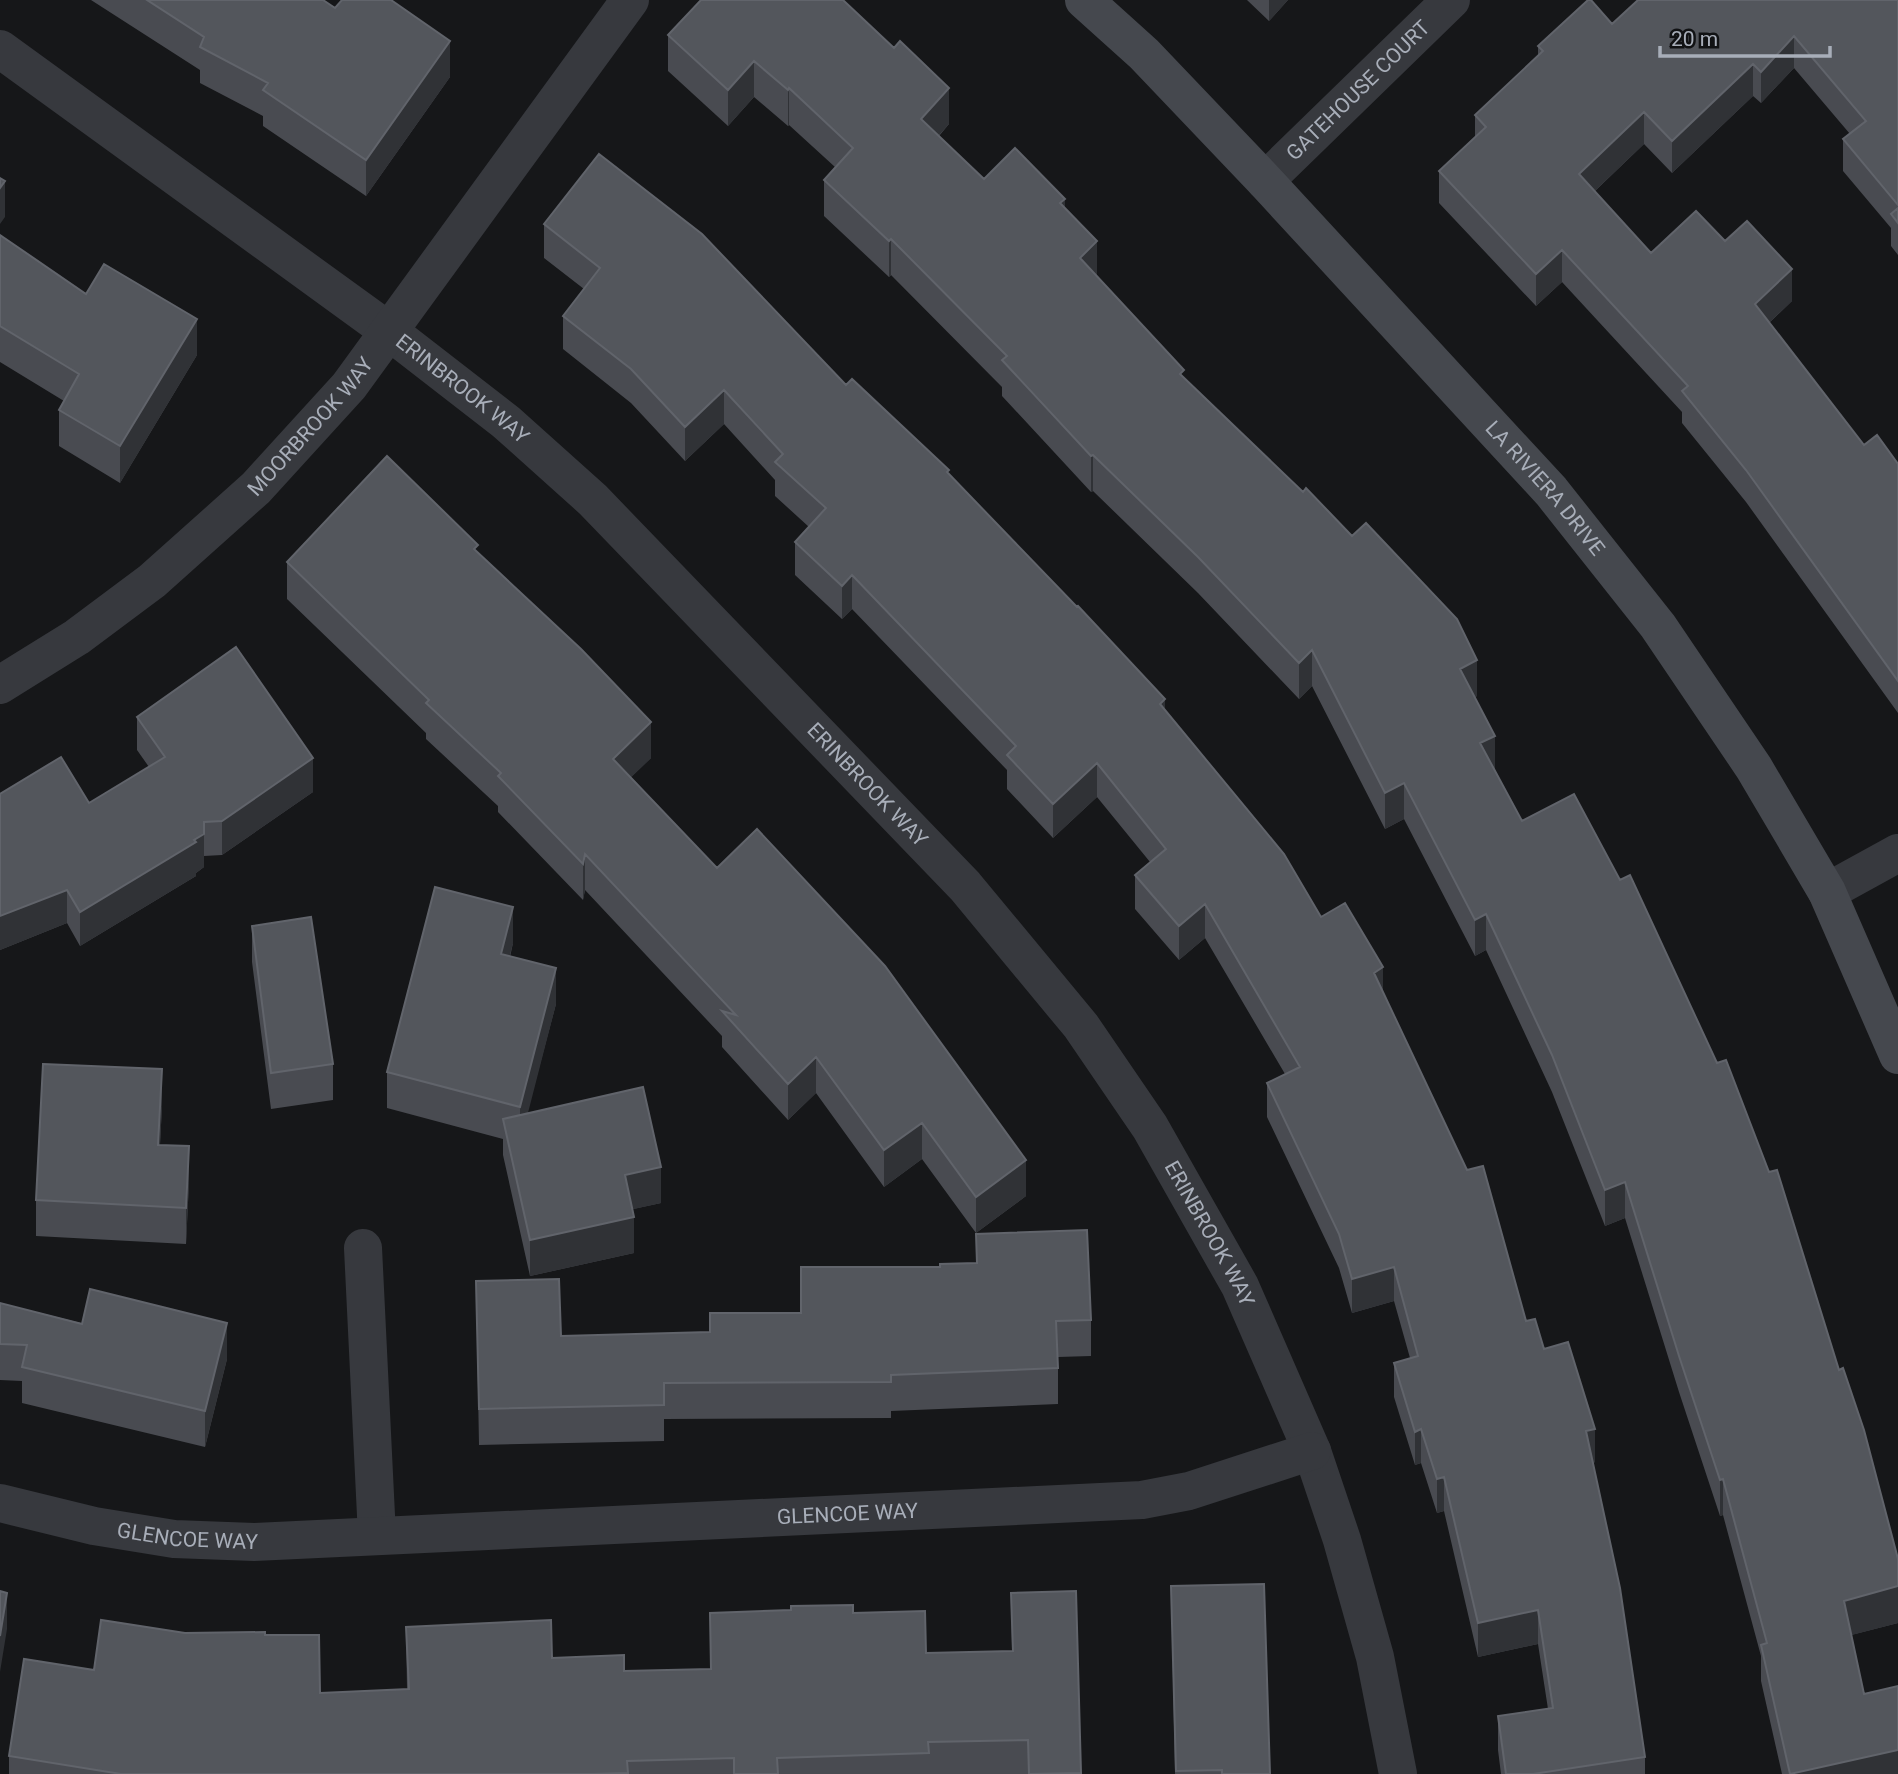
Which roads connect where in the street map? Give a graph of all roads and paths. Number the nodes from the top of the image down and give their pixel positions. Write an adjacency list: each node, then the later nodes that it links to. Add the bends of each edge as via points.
1 (630, 0): 6 (street, MOORBROOK WAY)
2 (1084, 0): 5 (street, LA RIVIERA DRIVE, via 1144,54)
3 (1451, 0): 5 (street, GATEHOUSE COURT)
4 (0, 49): 6 (street, ERINBROOK WAY)
5 (1265, 181): 9 (street, LA RIVIERA DRIVE, via 1551,491 1658,626 1754,768)
6 (390, 332): 7 (street, MOORBROOK WAY, via 349,386 256,488 152,581 77,637); 12 (street, ERINBROOK WAY, via 506,422 593,500 965,886 1072,1015 1150,1127 1240,1286)
7 (0, 685)
8 (1898, 853): 9 (street)
9 (1827, 892): 10 (street, LA RIVIERA DRIVE)
10 (1898, 1055)
11 (363, 1248): 14 (street)
12 (1312, 1451): 14 (street, GLENCOE WAY, via 1189,1491 1142,1500); 15 (street, ERINBROOK WAY, via 1375,1657)
13 (0, 1503): 14 (street, GLENCOE WAY, via 174,1539 254,1542)
14 (377, 1536)
15 (1398, 1774)

